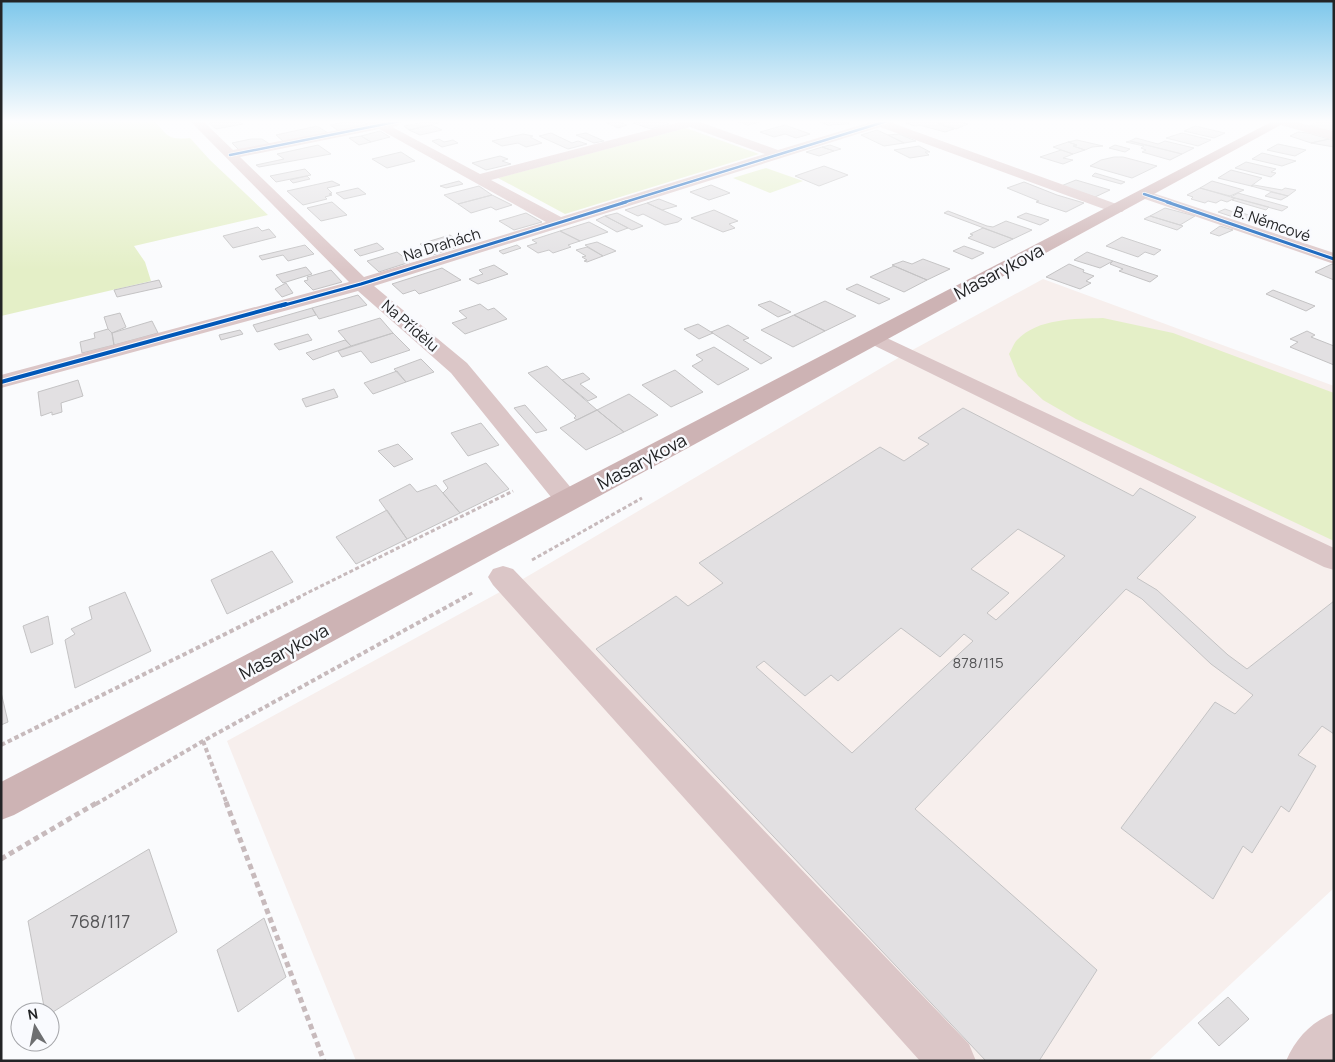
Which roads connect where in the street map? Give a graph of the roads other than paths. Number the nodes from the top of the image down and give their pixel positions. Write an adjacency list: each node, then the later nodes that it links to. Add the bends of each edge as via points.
1 (246, 171): 12 (street, Na Přídělu)
2 (466, 171): 7 (street)
3 (508, 171): 7 (street)
4 (723, 171): 10 (street, Na Drahách)
5 (1014, 171): 9 (street)
6 (1188, 171): 8 (main road, Masarykova)
7 (480, 178): 10 (street)
8 (1144, 194): 9 (main road, Masarykova); 11 (street, B. Němcové)
9 (1117, 209): 13 (main road, Masarykova)
10 (558, 222): 12 (street, Na Drahách)
11 (1334, 259)
12 (361, 284): 14 (street, Na Drahách); 15 (street, Na Přídělu, via 459,368)
13 (874, 338): 15 (main road, Masarykova); 16 (street)
14 (1, 382)
15 (568, 501): 18 (main road, Masarykova)
16 (1334, 560)
17 (503, 577): 20 (street)
18 (1, 802)
19 (1334, 1036): 21 (street)
20 (952, 1061)
21 (1310, 1061)

